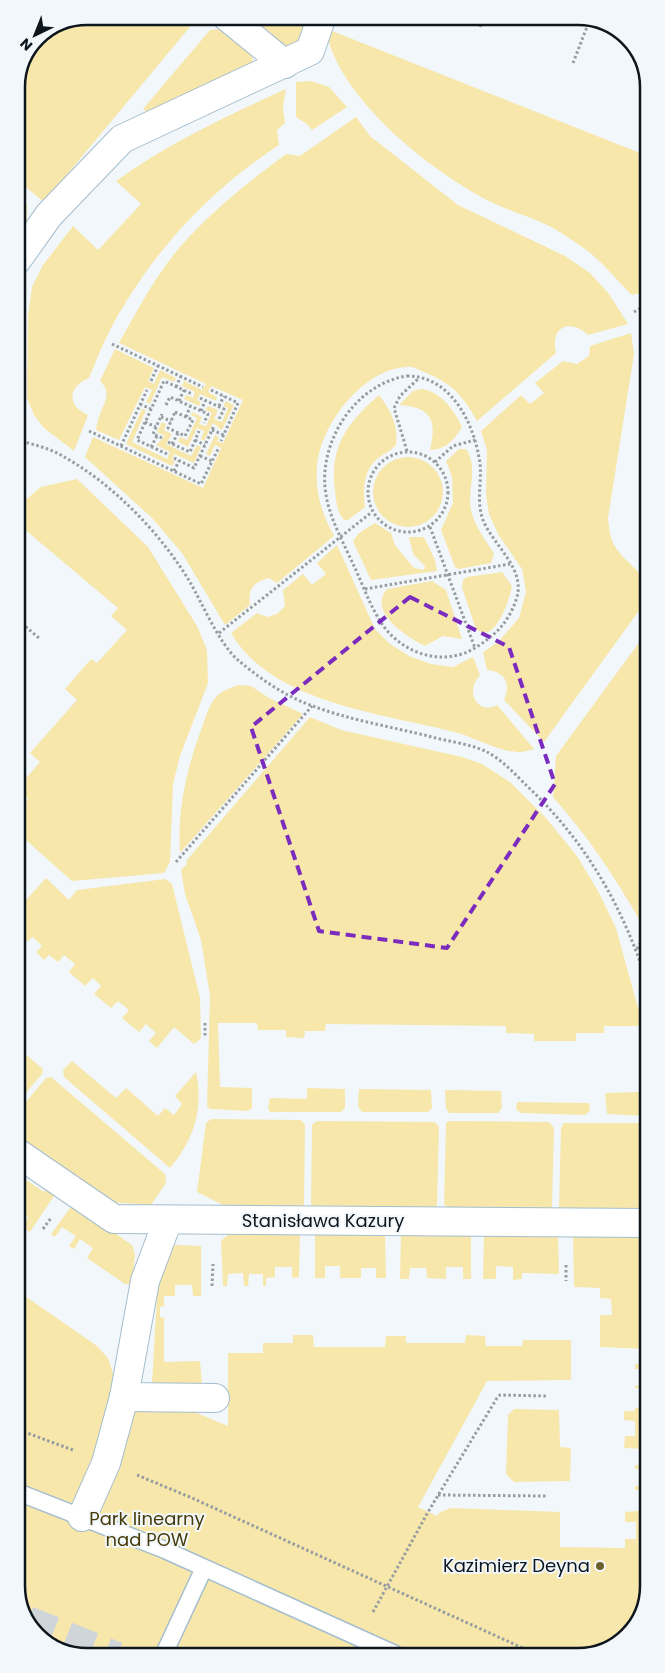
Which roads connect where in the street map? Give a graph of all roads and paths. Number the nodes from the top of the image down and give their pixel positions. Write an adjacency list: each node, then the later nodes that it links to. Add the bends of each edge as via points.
1 (237, 25): 5 (street)
2 (319, 25): 5 (street, via 310,51)
3 (587, 26): 4 (path)
4 (572, 63)
5 (284, 64): 6 (street, via 122,138 49,215)
6 (25, 249)
7 (640, 308): 8 (path)
8 (634, 312)
9 (112, 344): 10 (path)
10 (158, 366): 11 (path); 13 (path)
11 (181, 376): 14 (path); 15 (path)
12 (420, 378): 45 (path, via 451,396 470,422); 52 (path, via 400,396 394,408); 62 (path, via 400,377 374,389 346,414 334,435 328,450 325,490)
13 (151, 381)
14 (176, 387): 17 (path); 28 (path, via 164,381)
15 (203, 387)
16 (147, 390): 24 (path)
17 (184, 390): 19 (path); 23 (path)
18 (211, 390): 20 (path)
19 (192, 394)
20 (224, 396): 26 (path); 41 (path, via 238,403)
21 (200, 398): 22 (path)
22 (205, 401): 26 (path); 29 (path)
23 (179, 402): 25 (path, via 170,397); 27 (path)
24 (140, 404): 28 (path); 49 (path)
25 (166, 405)
26 (219, 406): 31 (path, via 224,409)
27 (190, 407): 29 (path); 30 (path)
28 (151, 409): 33 (path)
29 (201, 411): 34 (path, via 208,414)
30 (186, 417): 32 (path, via 176,412); 40 (path, via 193,420 185,436)
31 (219, 419)
32 (171, 421): 36 (path, via 161,415); 40 (path, via 168,428)
33 (145, 422): 36 (path); 50 (path, via 137,440)
34 (204, 423)
35 (214, 426): 37 (path)
36 (156, 427): 42 (path, via 153,434)
37 (212, 430): 41 (path); 48 (path)
38 (89, 431): 49 (path)
39 (199, 431): 44 (path)
40 (178, 433): 44 (path, via 170,443 190,452)
41 (224, 435): 46 (path)
42 (157, 436): 43 (path); 50 (path)
43 (162, 438)
44 (195, 440): 48 (path)
45 (475, 440): 58 (path, via 453,446); 63 (path, via 480,463 480,510)
46 (221, 441)
47 (25, 443): 67 (path, via 75,463 146,523 189,581)
48 (205, 445): 54 (path)
49 (121, 446): 59 (path)
50 (152, 447): 53 (path)
51 (218, 449): 57 (path)
52 (408, 451): 58 (path); 60 (path, via 386,458 374,472 368,488)
53 (167, 454)
54 (200, 456): 56 (path, via 194,468); 57 (path)
55 (174, 458): 56 (path)
56 (179, 461): 59 (path)
57 (212, 461): 59 (path, via 201,484)
58 (435, 462): 61 (path, via 447,479 449,495 443,513)
59 (174, 472)
60 (372, 512): 61 (path, via 395,530 408,533); 62 (path)
61 (430, 527): 64 (path)
62 (341, 536): 65 (path); 67 (path)
63 (510, 564): 64 (path); 69 (path, via 518,583 514,608 498,632)
64 (448, 575): 65 (path); 69 (path)
65 (364, 589): 69 (path, via 382,624 412,650 448,658)
66 (25, 626): 68 (path)
67 (219, 633): 70 (path, via 236,658 266,681)
68 (40, 639)
69 (475, 648)
70 (312, 706): 71 (path); 73 (path, via 487,752 556,813 579,843 616,902)
71 (176, 862)
72 (640, 944): 73 (path)
73 (637, 950): 74 (path)
74 (640, 960)
75 (205, 1023): 76 (path)
76 (205, 1038)
77 (25, 1158): 78 (street, Stanisława Kazury, via 114,1219)
78 (168, 1220): 80 (street, Stanisława Kazury); 87 (street, via 145,1280)
79 (48, 1222): 81 (path)
80 (640, 1223)
81 (44, 1229)
82 (213, 1264): 85 (path)
83 (566, 1266): 84 (path)
84 (566, 1281)
85 (212, 1286)
86 (546, 1396): 92 (path, via 500,1395)
87 (124, 1397): 88 (street); 90 (street)
88 (215, 1398)
89 (25, 1432): 90 (path)
90 (106, 1463): 94 (street); 96 (path, via 192,1498)
91 (25, 1495): 94 (lane)
92 (438, 1496): 93 (path); 96 (path)
93 (546, 1496)
94 (82, 1517): 95 (lane)
95 (204, 1568): 97 (lane); 98 (lane)
96 (387, 1587): 97 (path); 100 (path)
97 (359, 1638): 99 (lane)
98 (167, 1648)
99 (382, 1648)
100 (523, 1648)

